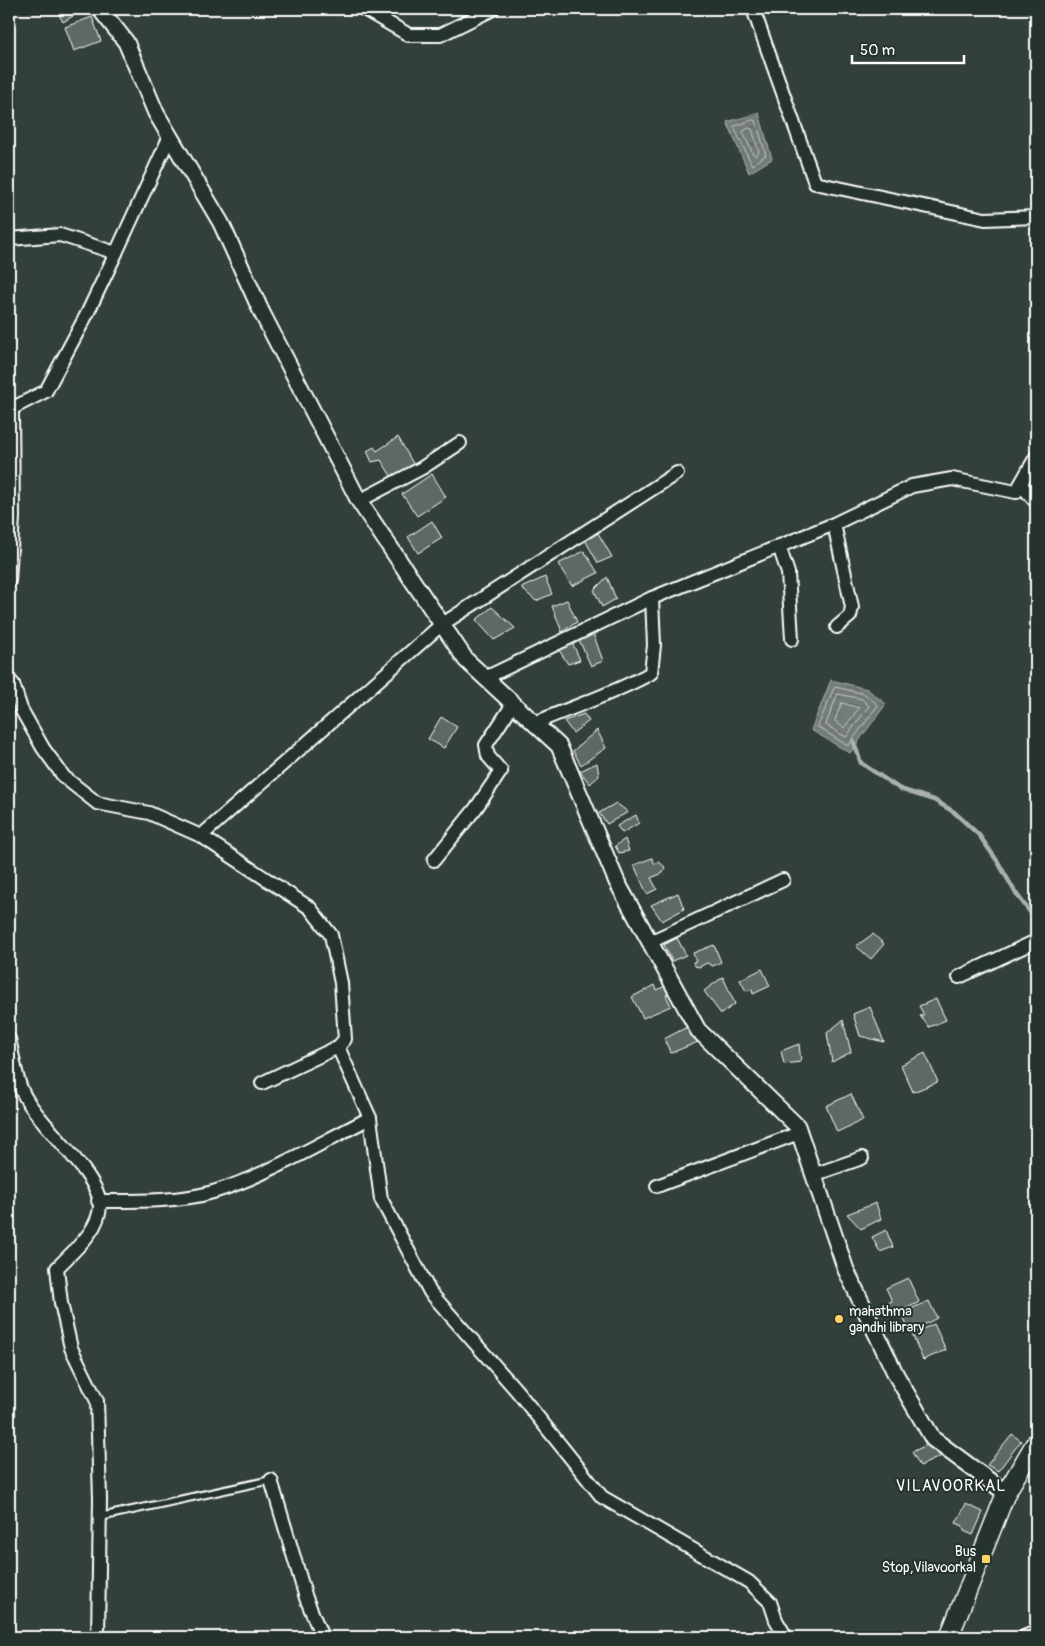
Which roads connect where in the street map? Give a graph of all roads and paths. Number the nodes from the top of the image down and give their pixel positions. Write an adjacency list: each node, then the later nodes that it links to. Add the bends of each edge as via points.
1 (100, 9): 5 (street, via 126,42 156,113)
2 (364, 9): 3 (street, via 409,35 440,36)
3 (492, 9)
4 (753, 9): 6 (street, via 814,183 985,218)
5 (170, 136): 8 (street); 14 (street, via 221,223 262,313)
6 (1036, 217)
7 (9, 239): 8 (street, via 60,235)
8 (116, 253): 9 (street, via 46,391)
9 (10, 409): 18 (street, via 13,517)
10 (460, 444): 14 (street)
11 (1036, 457): 13 (street)
12 (677, 473): 20 (street)
13 (1021, 485): 15 (street); 16 (street, via 1016,492 952,478 912,486)
14 (359, 502): 20 (street)
15 (1036, 502)
16 (834, 524): 17 (street); 21 (street, via 852,606 850,616)
17 (779, 546): 19 (street); 22 (street, via 788,573)
18 (9, 580)
19 (652, 598): 23 (street); 26 (street, via 654,645 651,674 621,690)
20 (441, 625): 23 (street, via 466,660); 27 (street)
21 (836, 627)
22 (792, 639)
23 (485, 678): 25 (street)
24 (9, 680): 27 (street, via 43,748 64,777 97,803 149,813)
25 (513, 704): 26 (street); 28 (street, via 486,745 488,756 501,771 471,816)
26 (535, 723): 31 (street, via 559,746 616,882)
27 (201, 836): 34 (street, via 310,908 331,935 341,983 345,1039)
28 (434, 860)
29 (783, 880): 31 (street)
30 (1036, 940): 32 (street)
31 (650, 942): 37 (street, via 698,1030 797,1126)
32 (959, 977)
33 (9, 1039): 41 (street, via 22,1091 50,1132 88,1174)
34 (338, 1047): 35 (street); 36 (street)
35 (262, 1083)
36 (370, 1118): 41 (street, via 255,1175 212,1192 168,1198); 49 (street, via 381,1199 430,1292 517,1391 602,1497 749,1582 770,1602)
37 (799, 1133): 39 (street); 40 (street)
38 (862, 1158): 39 (street)
39 (813, 1175): 44 (street, via 846,1270 896,1375 933,1439)
40 (657, 1186)
41 (98, 1201): 45 (street, via 100,1205 93,1229 57,1268 71,1348 97,1400)
42 (1036, 1442): 44 (main road)
43 (271, 1480): 45 (lane); 48 (street, via 306,1598)
44 (1006, 1493): 50 (main road)
45 (100, 1517): 47 (street)
46 (1036, 1632): 51 (street)
47 (98, 1637)
48 (322, 1637)
49 (786, 1637)
50 (949, 1637)
51 (1024, 1637)

